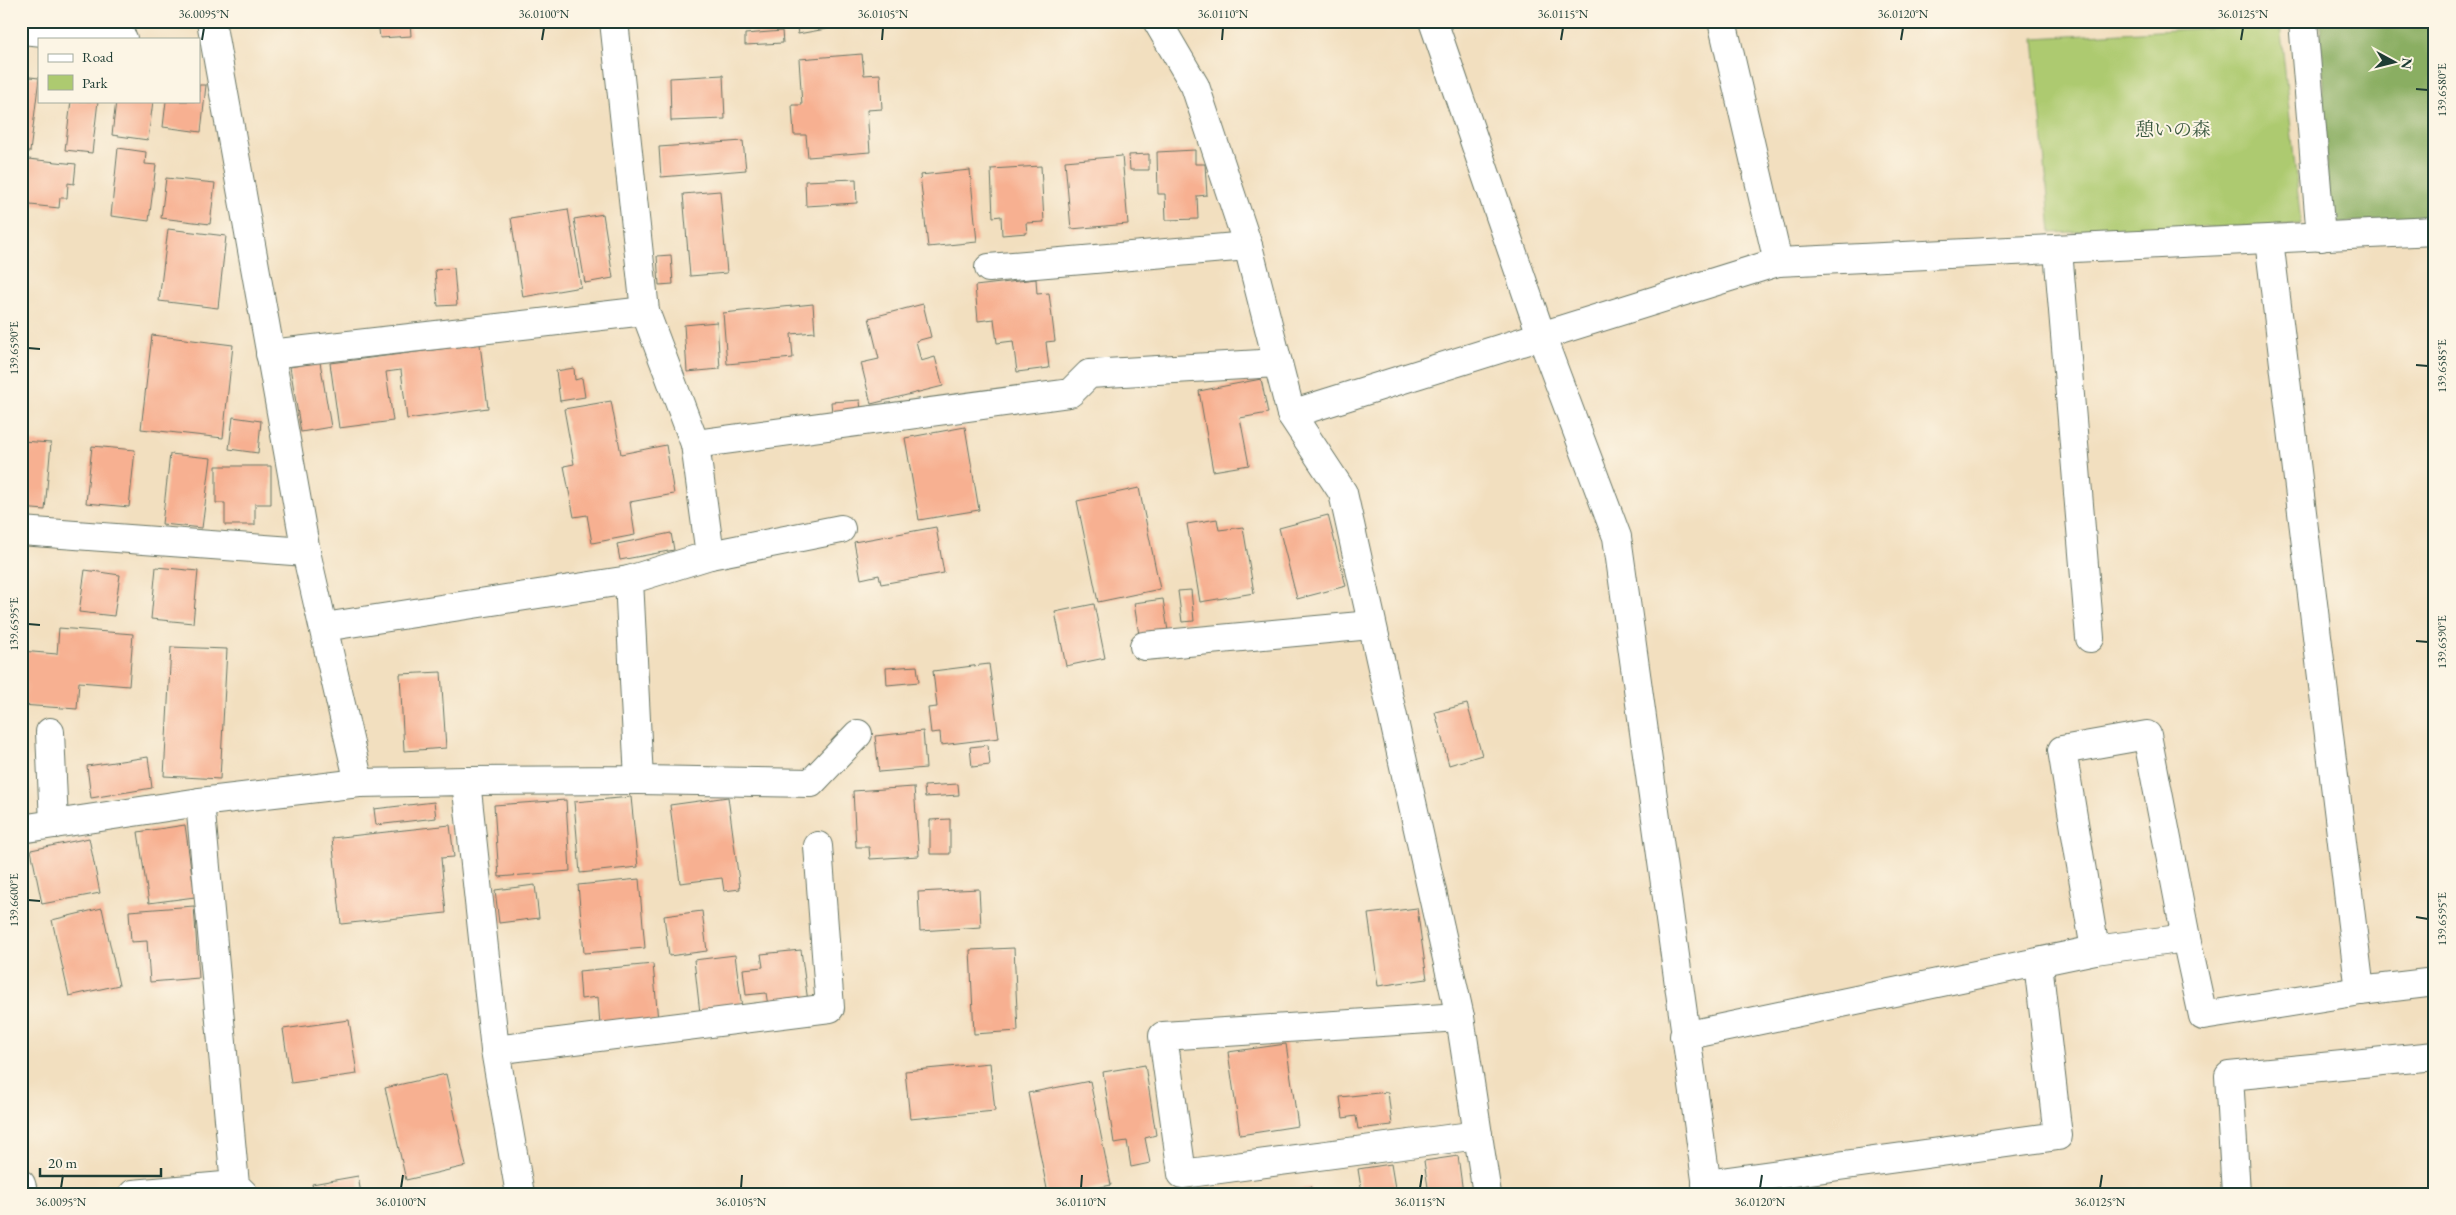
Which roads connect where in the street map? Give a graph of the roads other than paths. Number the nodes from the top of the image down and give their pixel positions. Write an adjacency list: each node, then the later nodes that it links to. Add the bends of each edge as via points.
1 (614, 21): 16 (street)
2 (1157, 21): 12 (street, via 1195,86)
3 (1433, 21): 17 (street)
4 (1722, 21): 14 (street)
5 (2303, 21): 10 (street)
6 (21, 30): 7 (street)
7 (112, 38)
8 (208, 38): 18 (street)
9 (2435, 231): 10 (street)
10 (2321, 237): 11 (street)
11 (2269, 240): 13 (street); 44 (street)
12 (1248, 246): 15 (street); 19 (street)
13 (2058, 250): 14 (street); 29 (street)
14 (1778, 262): 17 (street)
15 (989, 268)
16 (645, 311): 18 (street); 21 (street)
17 (1541, 335): 20 (street); 46 (street, via 1617,537)
18 (270, 354): 24 (street)
19 (1278, 363): 20 (street); 21 (street, via 1090,374 1070,393)
20 (1290, 414): 27 (street, via 1343,493)
21 (695, 444): 25 (street)
22 (841, 529): 25 (street)
23 (21, 531): 24 (street)
24 (306, 552): 28 (street)
25 (710, 555): 26 (street)
26 (629, 580): 28 (street); 33 (street)
27 (1371, 625): 30 (street); 45 (street)
28 (324, 628): 35 (street)
29 (2090, 638)
30 (1144, 646)
31 (50, 732): 37 (street)
32 (858, 734): 33 (street, via 811,783)
33 (639, 780): 34 (street)
34 (466, 781): 35 (street); 47 (street)
35 (359, 783): 36 (street)
36 (200, 802): 37 (street); 51 (street)
37 (54, 824): 38 (street)
38 (21, 829)
39 (818, 846): 47 (street, via 830,1008)
40 (2186, 938): 41 (street); 41 (street, via 2147,735 2062,750); 44 (street, via 2203,1016)
41 (2095, 950): 42 (street)
42 (2038, 963): 46 (street); 52 (street, via 2058,1136)
43 (2435, 982): 44 (street)
44 (2360, 991)
45 (1460, 1016): 49 (street); 49 (street, via 1163,1036 1182,1174)
46 (1684, 1036): 52 (street)
47 (496, 1050): 55 (street)
48 (2435, 1056): 57 (street, via 2229,1076)
49 (1478, 1135): 56 (street)
50 (21, 1184): 53 (street)
51 (240, 1189): 54 (street)
52 (1707, 1189)
53 (24, 1194)
54 (134, 1194)
55 (520, 1194)
56 (1487, 1194)
57 (2236, 1194)

